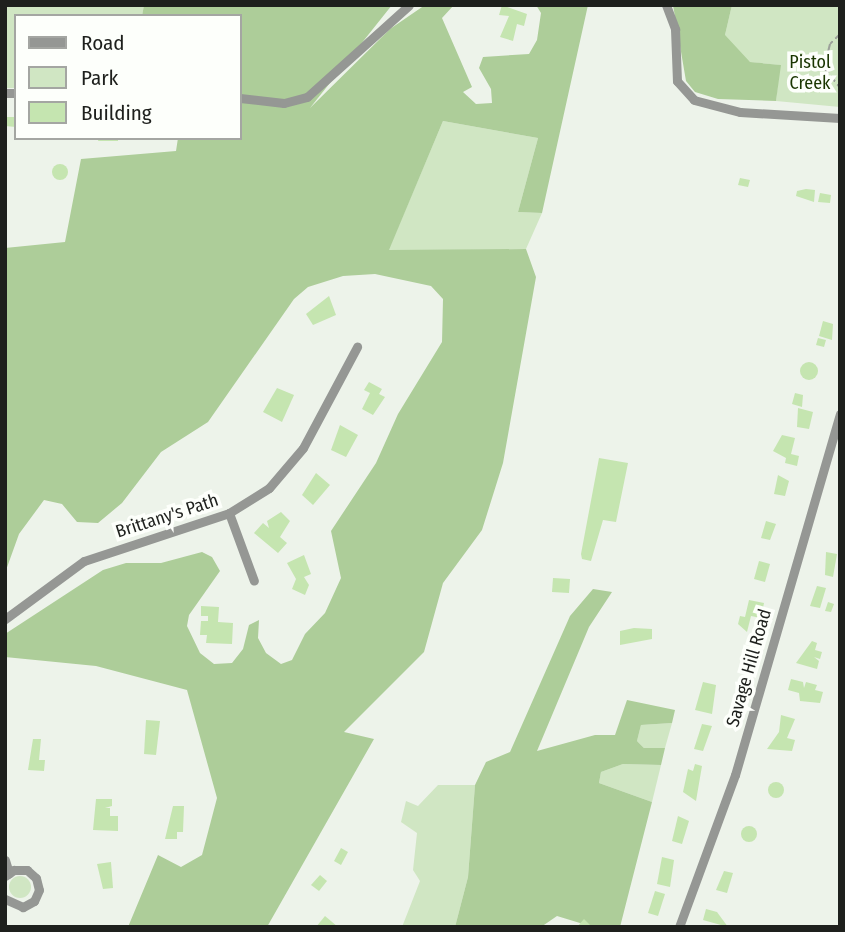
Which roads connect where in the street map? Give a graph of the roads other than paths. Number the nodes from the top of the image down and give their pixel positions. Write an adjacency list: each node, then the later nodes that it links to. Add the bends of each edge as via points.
1 (409, 5): 3 (street, via 307,97 284,103)
2 (666, 5): 4 (street, via 675,29 677,81 687,95 740,112)
3 (242, 98)
4 (840, 118)
5 (357, 347): 7 (street, Brittany's Path, via 285,473)
6 (840, 414): 13 (street, Savage Hill Road, via 734,775)
7 (229, 513): 8 (street); 9 (street, Brittany's Path, via 84,561)
8 (254, 581)
9 (5, 619)
10 (5, 860): 11 (street)
11 (7, 875): 12 (street, via 20,869 32,873 39,890 34,901 23,907)
12 (5, 899)
13 (679, 927)

